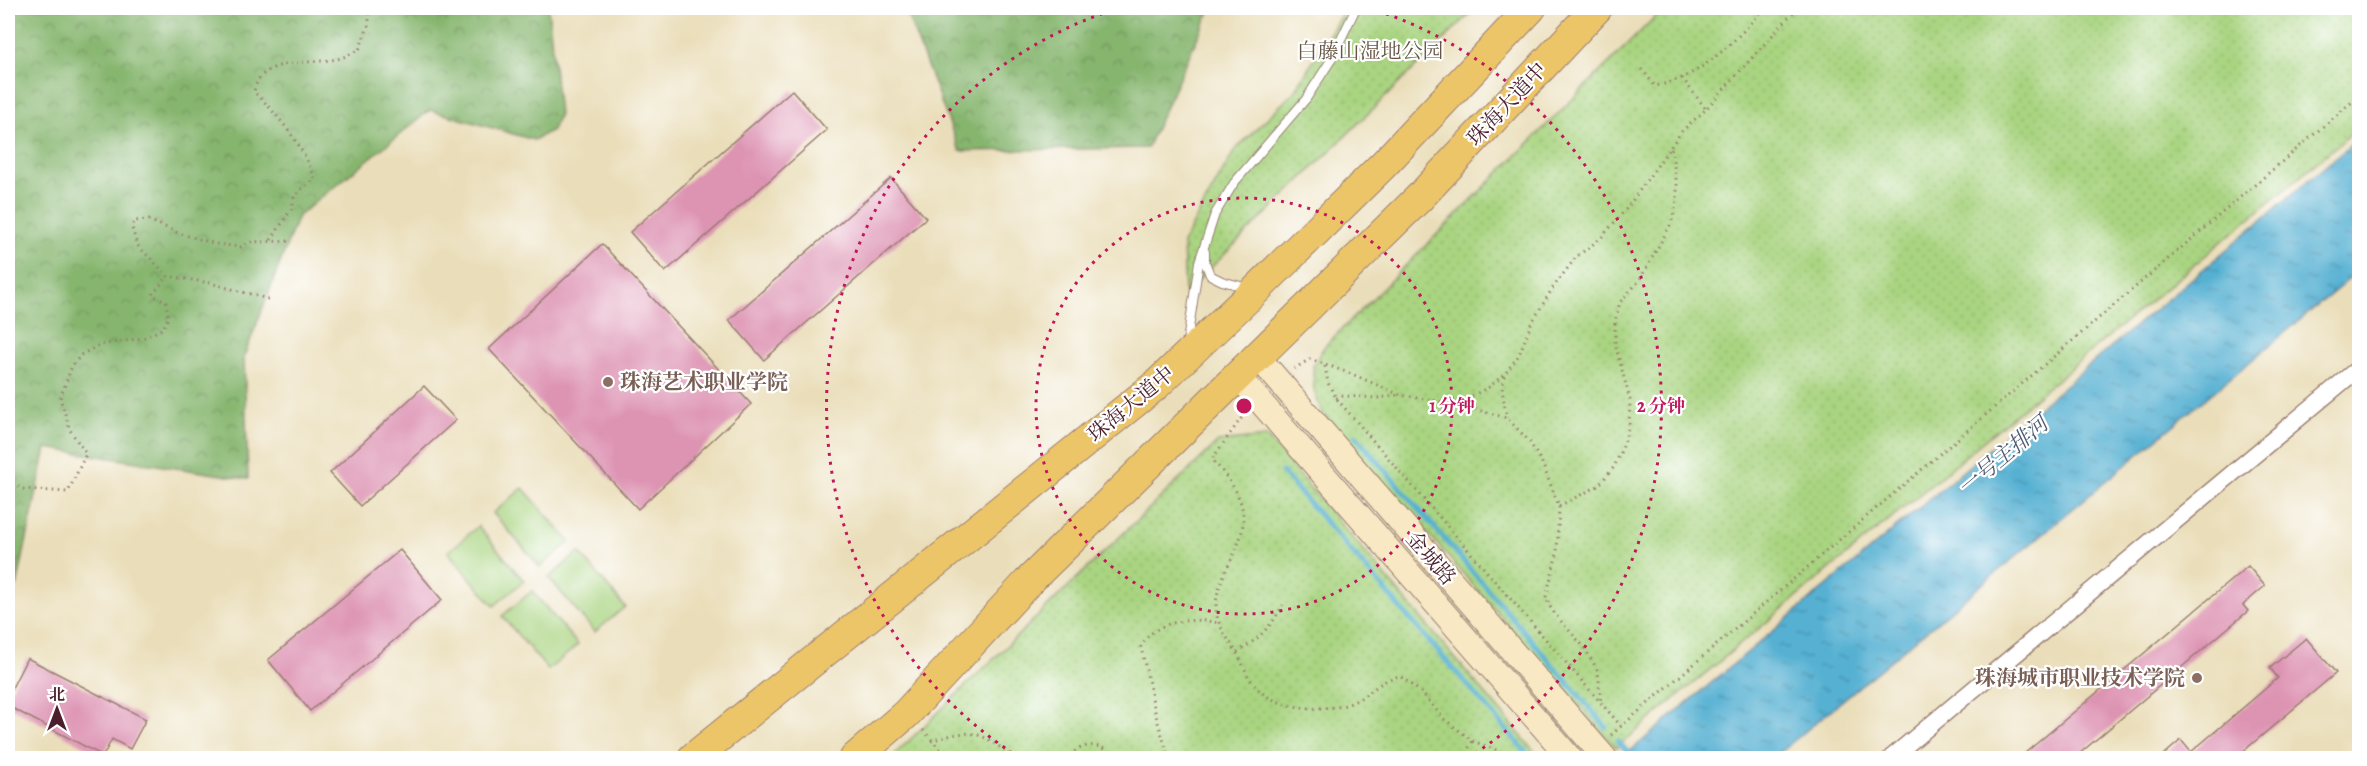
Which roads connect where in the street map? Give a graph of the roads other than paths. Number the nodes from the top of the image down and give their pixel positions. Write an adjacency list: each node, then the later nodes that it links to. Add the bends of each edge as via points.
1 (1356, 8): 4 (lane, via 1306,99 1234,183 1215,214)
2 (1531, 8): 5 (highway, 珠海大道中, via 1383,165)
3 (1598, 8): 7 (highway, 珠海大道中, via 1420,197)
4 (1205, 245): 5 (lane, via 1204,262 1210,275); 6 (lane)
5 (1256, 290): 6 (highway, 珠海大道中)
6 (1183, 360): 10 (highway, 珠海大道中)
7 (1247, 366): 9 (street, 金城路); 11 (highway, 珠海大道中, via 1028,582 906,714); 12 (street, 金城路, via 1256,397)
8 (2360, 367): 13 (street)
9 (1600, 753)
10 (693, 759)
11 (855, 759)
12 (1570, 759)
13 (1891, 759)

